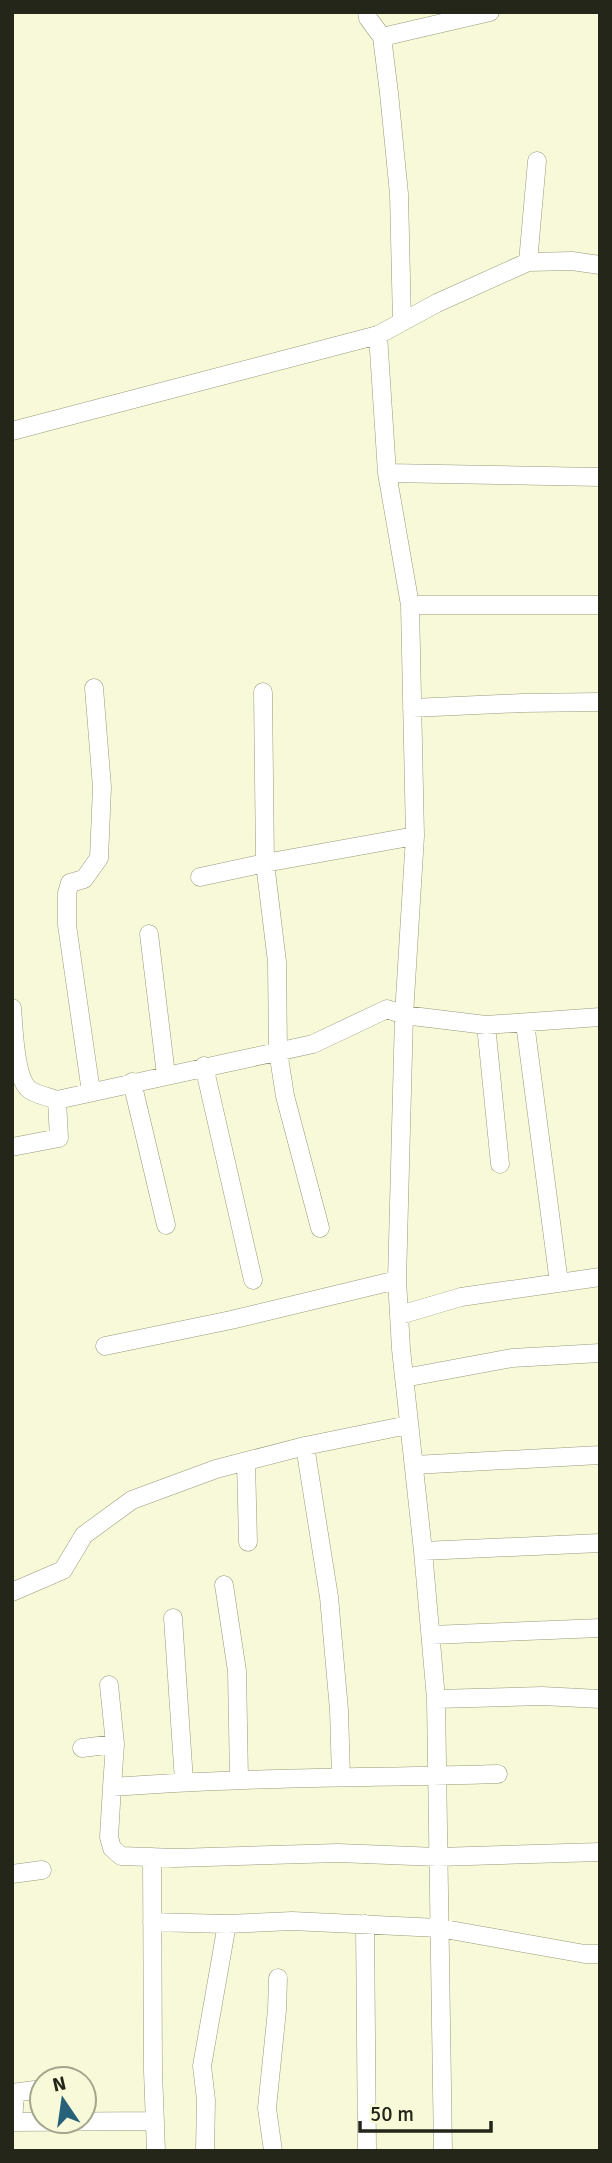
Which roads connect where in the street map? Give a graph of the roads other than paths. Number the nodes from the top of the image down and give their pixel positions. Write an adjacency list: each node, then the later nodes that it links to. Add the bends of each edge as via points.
1 (367, 12): 3 (street)
2 (490, 12): 3 (street)
3 (382, 37): 7 (street, via 399,194)
4 (537, 162): 5 (street)
5 (528, 262): 6 (street); 7 (street)
6 (600, 265)
7 (402, 322): 8 (street)
8 (378, 335): 9 (street); 10 (street)
9 (12, 431)
10 (387, 473): 11 (street); 12 (street)
11 (600, 477)
12 (410, 605): 13 (street); 17 (street)
13 (600, 605)
14 (94, 688): 31 (street, via 102,787 99,858 84,879 70,883 67,893 67,925)
15 (262, 692): 19 (street)
16 (600, 702): 17 (street)
17 (412, 708): 18 (street)
18 (415, 836): 19 (street); 23 (street)
19 (265, 863): 20 (street); 27 (street, via 277,962)
20 (200, 877)
21 (149, 934): 29 (street)
22 (12, 1008): 32 (street, via 22,1079 29,1090)
23 (404, 1015): 26 (street); 27 (street, via 387,1009 313,1044); 39 (street)
24 (600, 1017): 25 (street)
25 (525, 1023): 26 (street); 40 (street)
26 (486, 1024): 34 (street)
27 (278, 1051): 28 (street); 36 (street, via 285,1096)
28 (204, 1066): 29 (street); 38 (street)
29 (166, 1075): 30 (street)
30 (132, 1083): 31 (street); 35 (street)
31 (91, 1092): 32 (street)
32 (57, 1100): 33 (street, via 59,1138)
33 (12, 1147)
34 (500, 1164)
35 (166, 1225)
36 (320, 1228)
37 (600, 1277): 40 (street)
38 (253, 1280)
39 (397, 1280): 41 (street); 42 (street)
40 (559, 1283): 41 (street, via 461,1297)
41 (400, 1315): 44 (street)
42 (105, 1346)
43 (600, 1353): 44 (street, via 512,1358)
44 (404, 1378): 45 (street)
45 (408, 1425): 46 (street); 49 (street)
46 (305, 1446): 48 (street); 65 (street, via 329,1597)
47 (600, 1455): 49 (street)
48 (246, 1462): 50 (street); 54 (street, via 132,1500 84,1535 62,1570)
49 (414, 1465): 52 (street)
50 (248, 1542)
51 (600, 1543): 52 (street)
52 (423, 1551): 57 (street)
53 (224, 1584): 66 (street, via 237,1671)
54 (12, 1592)
55 (173, 1618): 67 (street)
56 (600, 1628): 57 (street)
57 (431, 1635): 59 (street)
58 (109, 1685): 61 (street)
59 (436, 1699): 60 (street); 64 (street)
60 (600, 1699)
61 (115, 1744): 62 (street); 68 (street)
62 (82, 1748)
63 (498, 1774): 64 (street)
64 (437, 1776): 65 (street); 71 (street)
65 (341, 1777): 66 (street)
66 (239, 1779): 67 (street)
67 (184, 1782): 68 (street)
68 (112, 1787): 70 (street, via 112,1848 121,1856)
69 (600, 1852): 71 (street)
70 (152, 1857): 71 (street, via 338,1853); 74 (street)
71 (438, 1857): 77 (street)
72 (42, 1870): 73 (street)
73 (12, 1874)
74 (152, 1922): 75 (street); 81 (street)
75 (227, 1924): 76 (street, via 292,1920); 84 (street, via 202,2066)
76 (365, 1924): 77 (street); 86 (street)
77 (439, 1928): 78 (street); 87 (street)
78 (600, 1954)
79 (278, 1978): 85 (street, via 267,2108)
80 (14, 2093): 82 (street)
81 (155, 2121): 82 (street); 83 (street)
82 (13, 2122)
83 (156, 2151)
84 (205, 2151)
85 (273, 2151)
86 (367, 2151)
87 (443, 2151)

